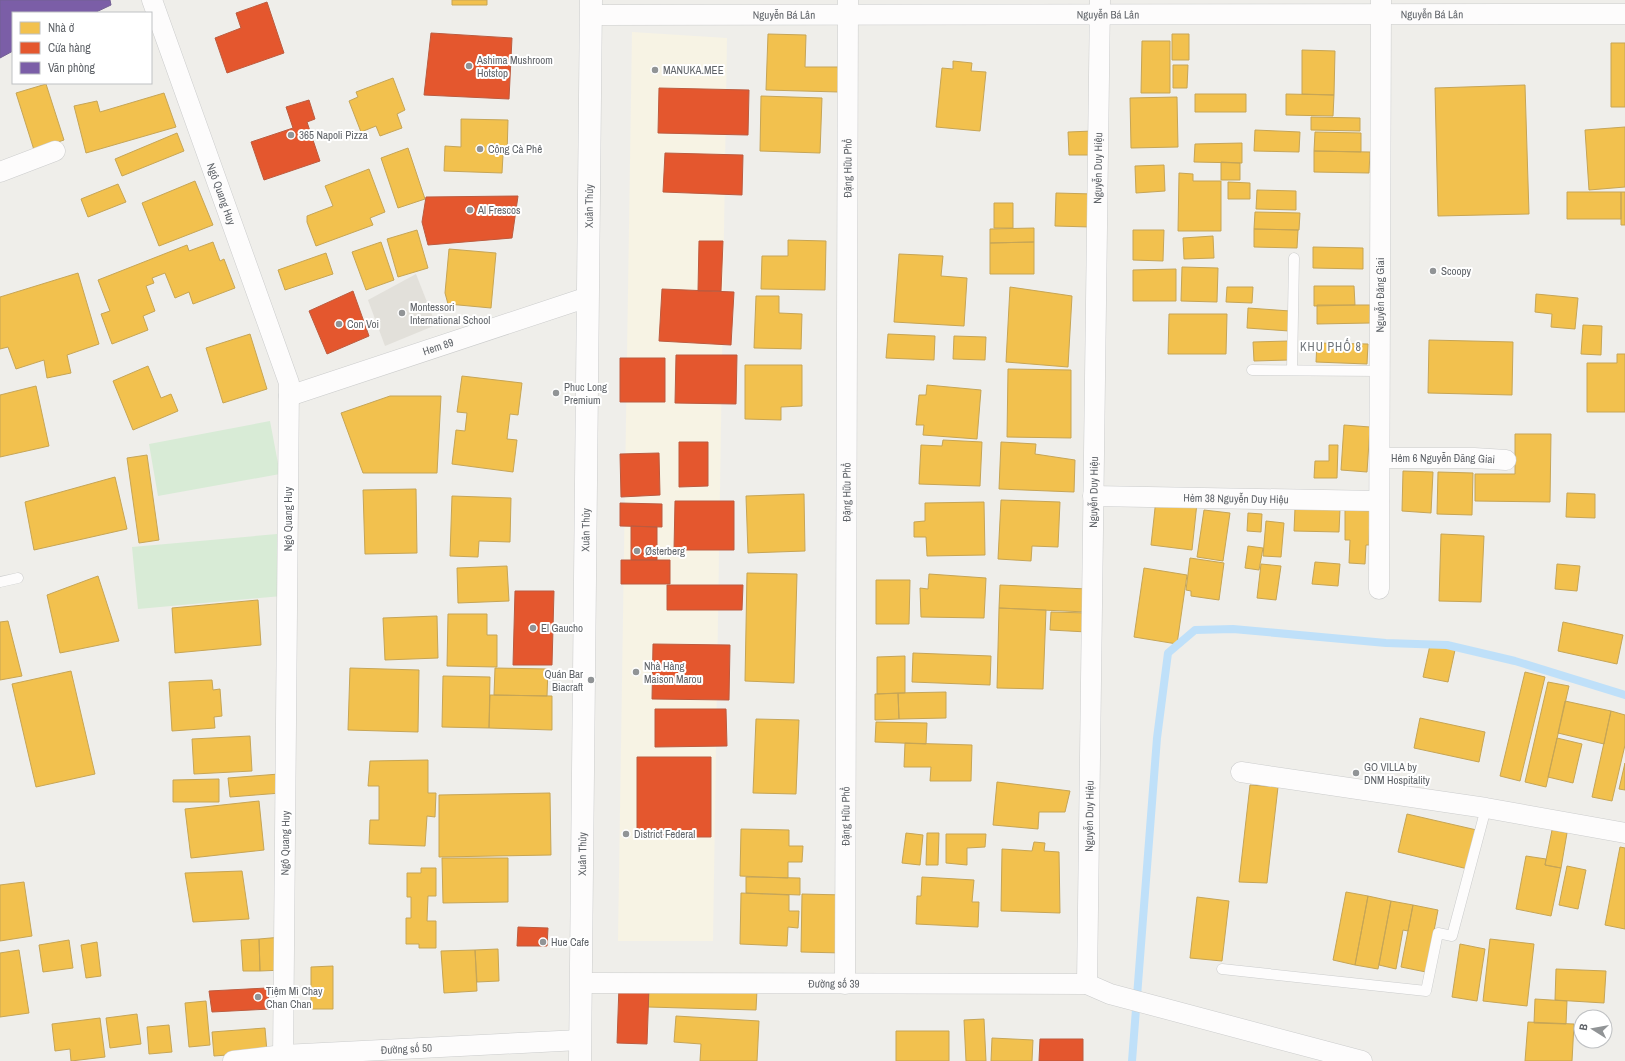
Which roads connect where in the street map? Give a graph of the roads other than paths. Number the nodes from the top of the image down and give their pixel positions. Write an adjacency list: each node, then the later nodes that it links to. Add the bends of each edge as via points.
1 (152, 0): 14 (street, Ngô Quang Huy, via 289,383)
2 (848, 7): 3 (street, Nguyễn Bá Lân); 5 (street, Nguyễn Bá Lân); 27 (street, Đặng Hữu Phổ)
3 (1100, 7): 4 (street, Nguyễn Bá Lân); 17 (street, Nguyễn Duy Hiệu)
4 (1381, 7): 6 (street, Nguyễn Bá Lân); 13 (street, Nguyễn Đăng Giai)
5 (591, 8): 10 (street, Xuân Thủy)
6 (1625, 14)
7 (55, 151): 8 (street)
8 (0, 172)
9 (1294, 258): 12 (lane)
10 (588, 298): 14 (street, Hem 89); 26 (street, Xuân Thủy)
11 (1252, 370): 12 (lane)
12 (1292, 370): 13 (lane)
13 (1380, 371): 15 (street, Nguyễn Đăng Giai)
14 (289, 396): 30 (street, Ngô Quang Huy)
15 (1380, 458): 16 (street, Hẻm 6 Nguyễn Đăng Giai); 18 (street, Nguyễn Đăng Giai)
16 (1506, 460)
17 (1094, 496): 18 (street, Hẻm 38 Nguyễn Duy Hiệu); 28 (street, Nguyễn Duy Hiệu)
18 (1379, 501): 21 (street, Nguyễn Đăng Giai)
19 (18, 578): 20 (lane)
20 (0, 582)
21 (1379, 589)
22 (1241, 772): 23 (street)
23 (1486, 808): 24 (street); 25 (lane, via 1452,936 1438,933 1426,991)
24 (1625, 833)
25 (1222, 969)
26 (581, 983): 27 (street, Đường số 39); 29 (street, Xuân Thủy)
27 (845, 984): 28 (street, Đường số 39)
28 (1087, 984): 32 (street, via 1110,994)
29 (580, 1051): 30 (street, Đường số 50)
30 (282, 1058): 31 (street, Đường số 50)
31 (234, 1061)
32 (1362, 1061)

